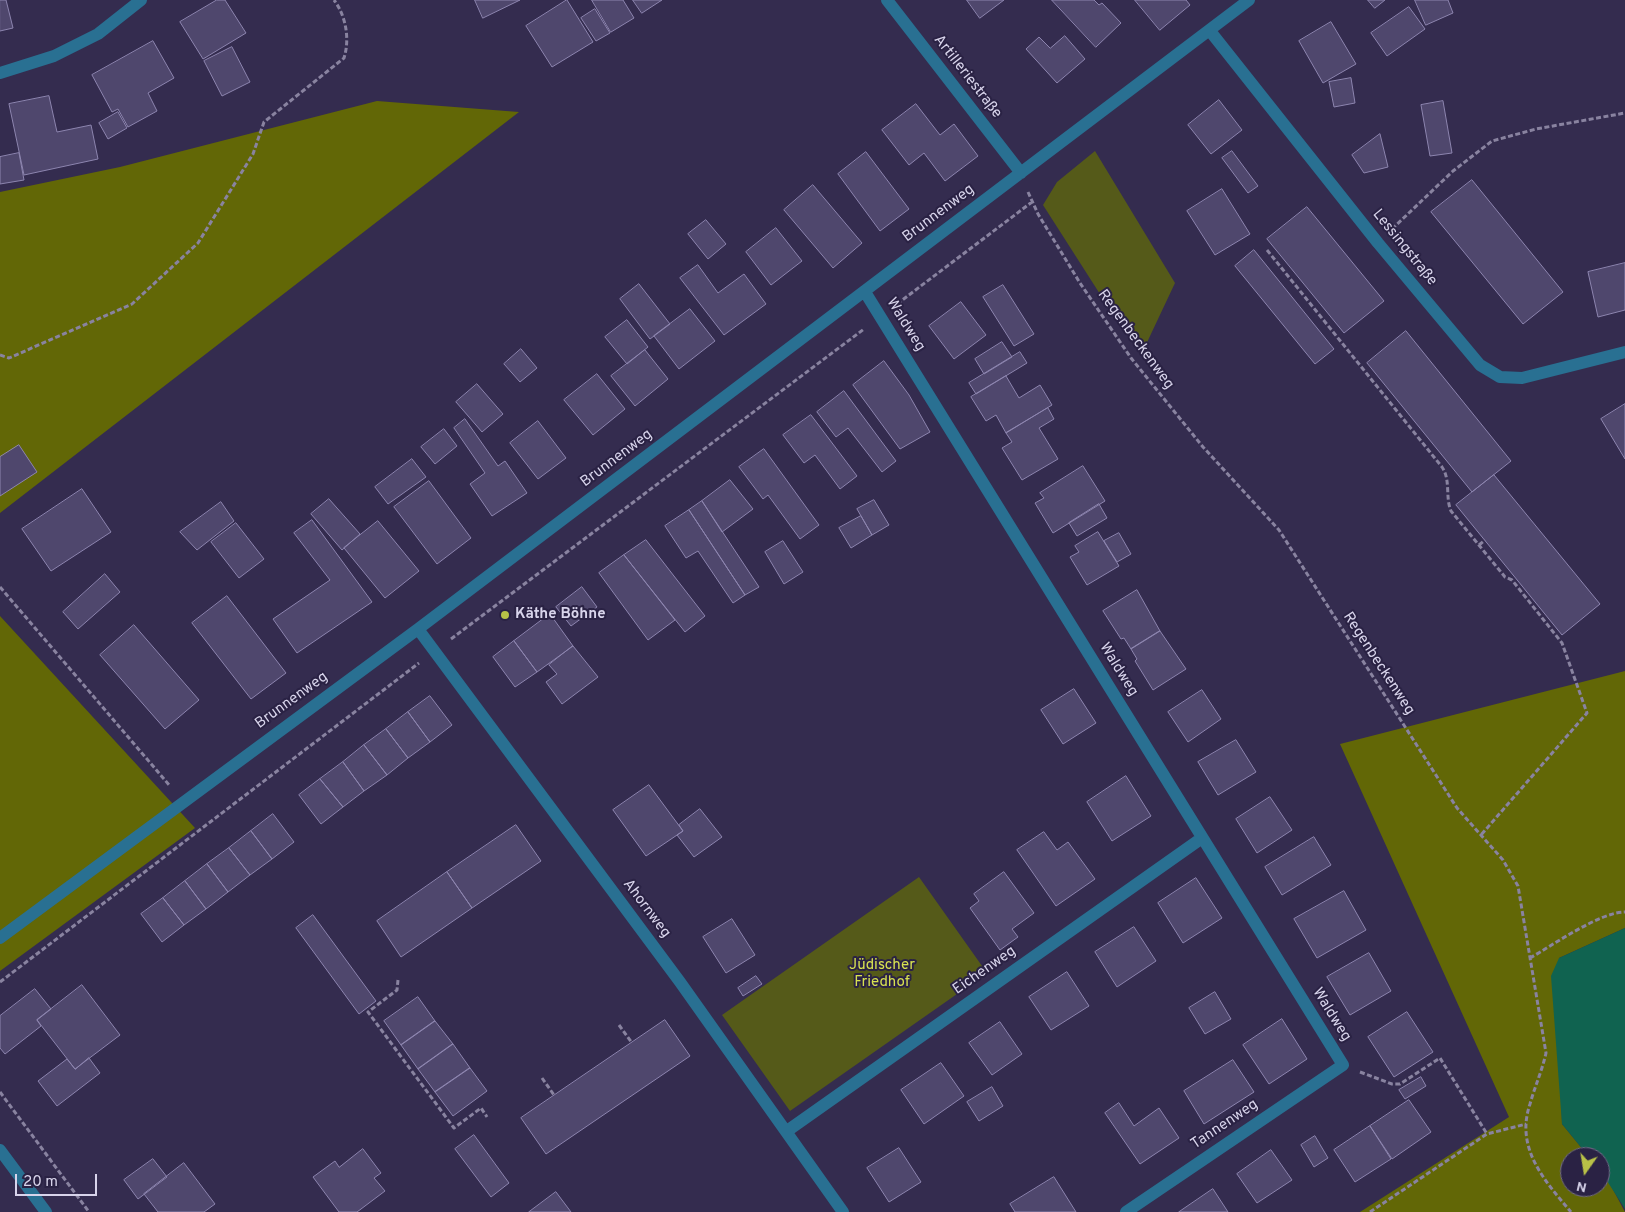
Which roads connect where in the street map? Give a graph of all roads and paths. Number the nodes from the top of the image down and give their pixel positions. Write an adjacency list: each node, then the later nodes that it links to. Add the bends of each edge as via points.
1 (141, 0): 6 (street, via 98,34 54,56)
2 (334, 0): 19 (path, via 344,20 348,45 344,58 264,122 253,154 198,243 132,304 9,358)
3 (887, 0): 8 (street, Artilleriestraße)
4 (1249, 0): 5 (street, Brunnenweg)
5 (1210, 31): 8 (street, Brunnenweg); 10 (street, Lessingstraße)
6 (0, 73)
7 (1625, 113): 10 (path, via 1536,129 1492,141 1453,171)
8 (1021, 173): 9 (path, Regenbeckenweg); 14 (street, Brunnenweg)
9 (1032, 202): 17 (path); 31 (path, Regenbeckenweg, via 1080,283 1131,358 1204,447 1279,530 1458,808)
10 (1378, 243): 18 (street, Lessingstraße, via 1480,365 1500,377 1522,378)
11 (1266, 250): 13 (path)
12 (1287, 265): 13 (path)
13 (1282, 269): 16 (path)
14 (865, 292): 17 (street, Waldweg); 27 (street, Brunnenweg)
15 (1324, 310): 16 (path)
16 (1319, 314): 21 (path)
17 (880, 317): 28 (path); 32 (street, Waldweg)
18 (1625, 352)
19 (0, 355)
20 (1392, 394): 21 (path)
21 (1387, 398): 23 (path)
22 (1447, 462): 23 (path)
23 (1442, 467): 25 (path, via 1447,481 1448,505)
24 (1485, 540): 25 (path)
25 (1479, 545): 31 (path, via 1504,577 1512,580 1535,605 1562,643 1587,713)
26 (0, 587): 30 (path)
27 (418, 629): 30 (street, Brunnenweg); 46 (street, Ahornweg)
28 (448, 641)
29 (419, 663): 37 (path)
30 (183, 801): 34 (street, Brunnenweg)
31 (1481, 835): 35 (path, Regenbeckenweg, via 1503,860 1518,886)
32 (1202, 838): 40 (street, Waldweg); 46 (street, Eichenweg)
33 (1625, 912): 35 (path, via 1617,912 1576,930)
34 (0, 938)
35 (1530, 958): 45 (path, Regenbeckenweg, via 1546,1053 1541,1077 1529,1104)
36 (398, 980): 44 (path, via 397,990 368,1012 454,1128 481,1108)
37 (0, 982)
38 (619, 1025): 39 (path)
39 (632, 1043)
40 (1343, 1065): 47 (path, via 1392,1084 1400,1084 1440,1058); 52 (street, Tannenweg)
41 (542, 1078): 43 (path)
42 (0, 1092): 50 (path)
43 (554, 1095)
44 (487, 1117)
45 (1526, 1124): 47 (path); 54 (path, Regenbeckenweg, via 1526,1142 1535,1164)
46 (787, 1131): 51 (street, Ahornweg)
47 (1487, 1134): 53 (path)
48 (0, 1150): 49 (street)
49 (46, 1212)
50 (89, 1212)
51 (843, 1212)
52 (1126, 1212)
53 (1370, 1212)
54 (1571, 1212)

